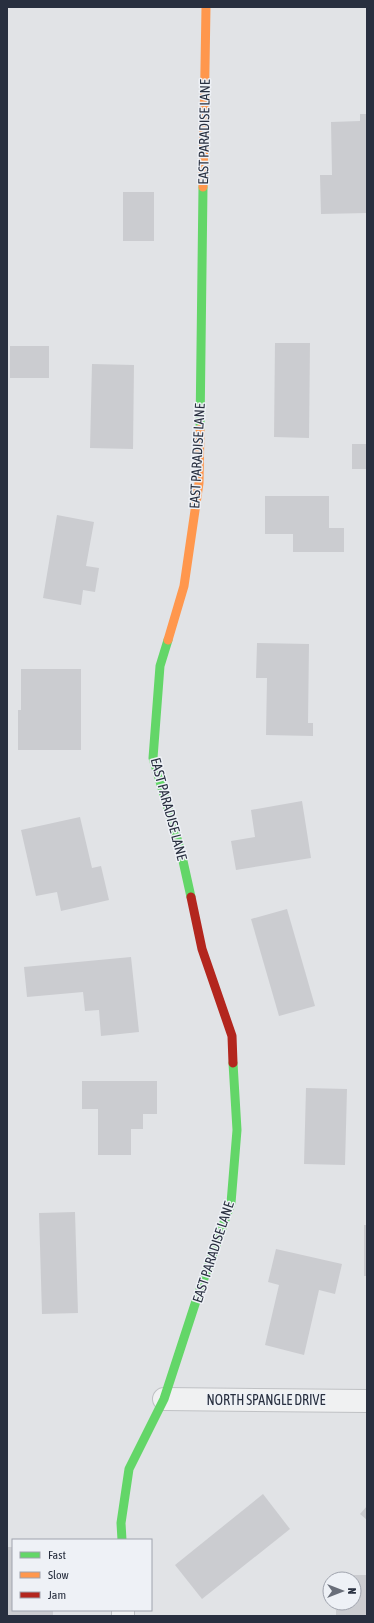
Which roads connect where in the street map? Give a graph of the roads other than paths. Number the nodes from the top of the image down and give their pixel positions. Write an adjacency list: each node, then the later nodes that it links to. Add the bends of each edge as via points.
1 (206, 7): 2 (street, EAST PARADISE LANE, via 199,483 184,586 160,666 153,758 181,852 202,950 232,1036 237,1130 231,1204)
2 (164, 1399): 3 (street, NORTH SPANGLE DRIVE); 4 (street, EAST PARADISE LANE, via 129,1469)
3 (367, 1401)
4 (122, 1539)

